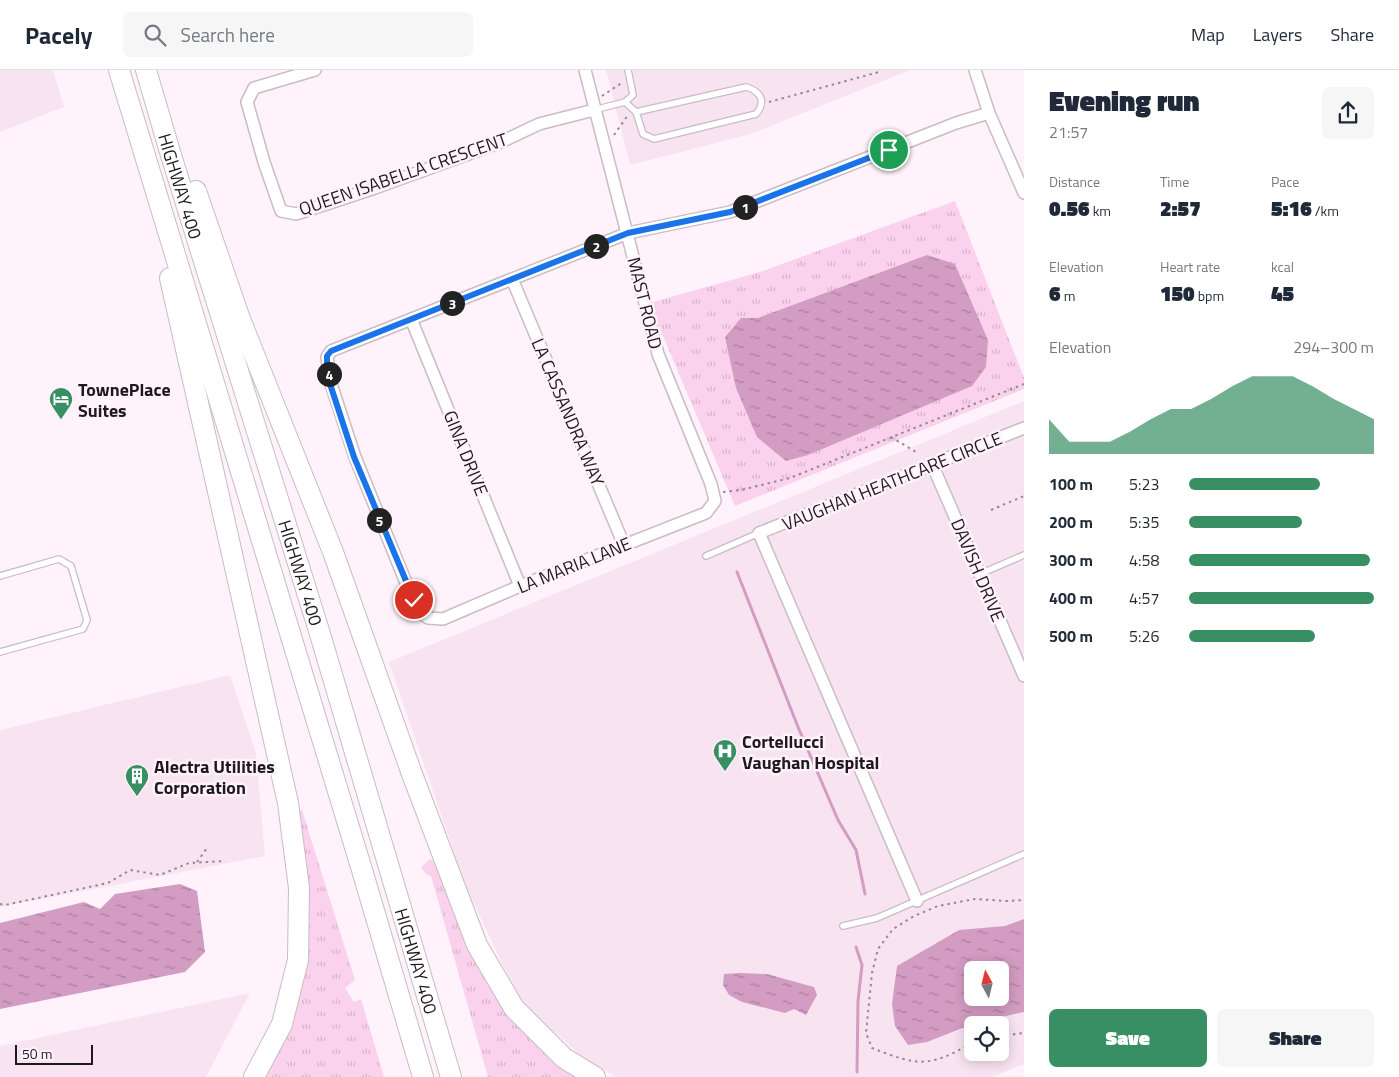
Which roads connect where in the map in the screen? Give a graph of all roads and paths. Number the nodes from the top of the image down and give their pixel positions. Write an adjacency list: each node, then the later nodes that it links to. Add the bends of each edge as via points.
1 (119, 70): 17 (highway, HIGHWAY 400)
2 (146, 70): 15 (highway, HIGHWAY 400)
3 (315, 70): 11 (street, QUEEN ISABELLA CRESCENT, via 254,88 247,102 281,211 296,214 499,144 539,124)
4 (585, 70): 11 (street, MAST ROAD)
5 (628, 70): 8 (lane)
6 (881, 70): 10 (path)
7 (975, 70): 13 (street)
8 (629, 78): 9 (lane, via 633,95); 11 (path)
9 (625, 102): 11 (lane); 12 (lane)
10 (762, 104): 12 (lane, via 760,94 746,87); 12 (lane, via 756,114 654,139 643,134)
11 (593, 106): 14 (street, MAST ROAD)
12 (635, 111): 14 (path)
13 (989, 113): 16 (street); 18 (street, via 730,212)
14 (605, 147): 18 (street, MAST ROAD)
15 (170, 152): 51 (highway, HIGHWAY 400, via 323,644); 52 (highway, via 193,182 240,319 333,552 477,945 514,1008 564,1058)
16 (1024, 193)
17 (158, 200): 49 (highway, via 160,234 288,803 299,888 298,960 282,1024); 50 (highway, HIGHWAY 400)
18 (628, 233): 19 (street); 27 (street, MAST ROAD, via 658,354)
19 (512, 279): 20 (street); 30 (street, LA CASSANDRA WAY)
20 (411, 319): 35 (street, GINA DRIVE); 35 (street, LA MARIA LANE, via 331,351 327,356 330,384 354,457 420,612 428,618 443,619)
21 (1024, 384): 23 (path)
22 (1024, 428): 25 (street, VAUGHAN HEATHCARE CIRCLE)
23 (891, 438): 24 (path); 27 (path, via 790,478)
24 (916, 452)
25 (932, 464): 29 (street, VAUGHAN HEATHCARE CIRCLE); 33 (street, DAVISH DRIVE)
26 (1024, 496): 28 (path)
27 (714, 497): 30 (street, LA MARIA LANE, via 706,513)
28 (991, 510)
29 (759, 534): 32 (lane); 43 (street)
30 (624, 545): 35 (street, LA MARIA LANE)
31 (1024, 555): 33 (lane)
32 (706, 556)
33 (980, 574): 37 (street, DAVISH DRIVE)
34 (0, 576): 36 (lane, via 59,559 71,566 87,620 83,629)
35 (520, 586)
36 (0, 652)
37 (1024, 676)
38 (207, 848): 41 (path)
39 (1024, 854): 43 (lane)
40 (224, 861): 41 (path)
41 (196, 863): 44 (path, via 160,875 130,870 108,883)
42 (1024, 900): 48 (path, via 975,900 938,906 893,929 878,949 872,973 866,1033 872,1048 906,1061 928,1063)
43 (917, 901): 45 (lane, via 864,922)
44 (0, 904)
45 (843, 926)
46 (1024, 1033): 47 (path)
47 (1009, 1035)
48 (964, 1048)
49 (254, 1077)
50 (423, 1077)
51 (451, 1077)
52 (595, 1077)

